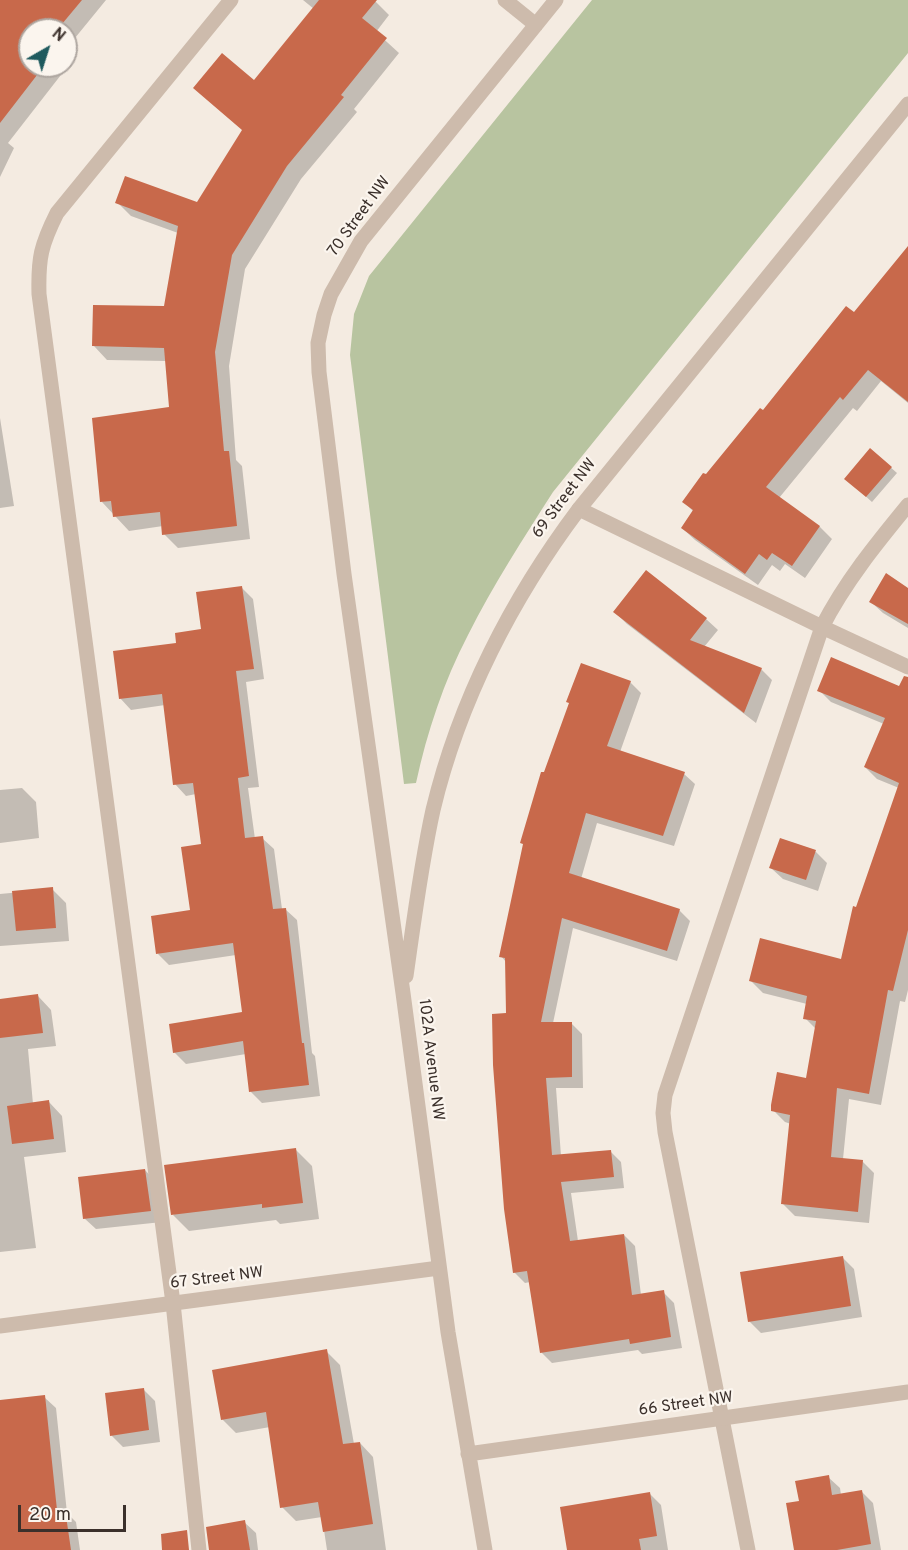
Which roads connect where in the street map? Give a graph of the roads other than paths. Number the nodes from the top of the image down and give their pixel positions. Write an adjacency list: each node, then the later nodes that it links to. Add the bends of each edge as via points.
1 (231, 0): 13 (street, via 57,213 38,261 39,294)
2 (505, 0): 4 (street)
3 (556, 0): 4 (street, 70 Street NW)
4 (536, 25): 8 (street, 70 Street NW, via 361,241 331,294 318,343 319,372)
5 (908, 104): 7 (street, 69 Street NW)
6 (908, 505): 9 (street, via 850,577)
7 (579, 509): 9 (street); 11 (street, 69 Street NW, via 551,546 502,630 452,746 423,861)
8 (344, 574): 11 (street, 102A Avenue NW)
9 (822, 627): 10 (street); 16 (street, via 665,1095 665,1132)
10 (908, 667)
11 (404, 993): 12 (street, 102A Avenue NW)
12 (439, 1268): 13 (street, 67 Street NW); 17 (street, 102A Avenue NW)
13 (173, 1303): 14 (street, 67 Street NW); 18 (street)
14 (0, 1326)
15 (908, 1392): 16 (street, 66 Street NW)
16 (722, 1418): 17 (street, 66 Street NW); 20 (street)
17 (468, 1454): 19 (street, 102A Avenue NW)
18 (199, 1550)
19 (485, 1550)
20 (748, 1550)

